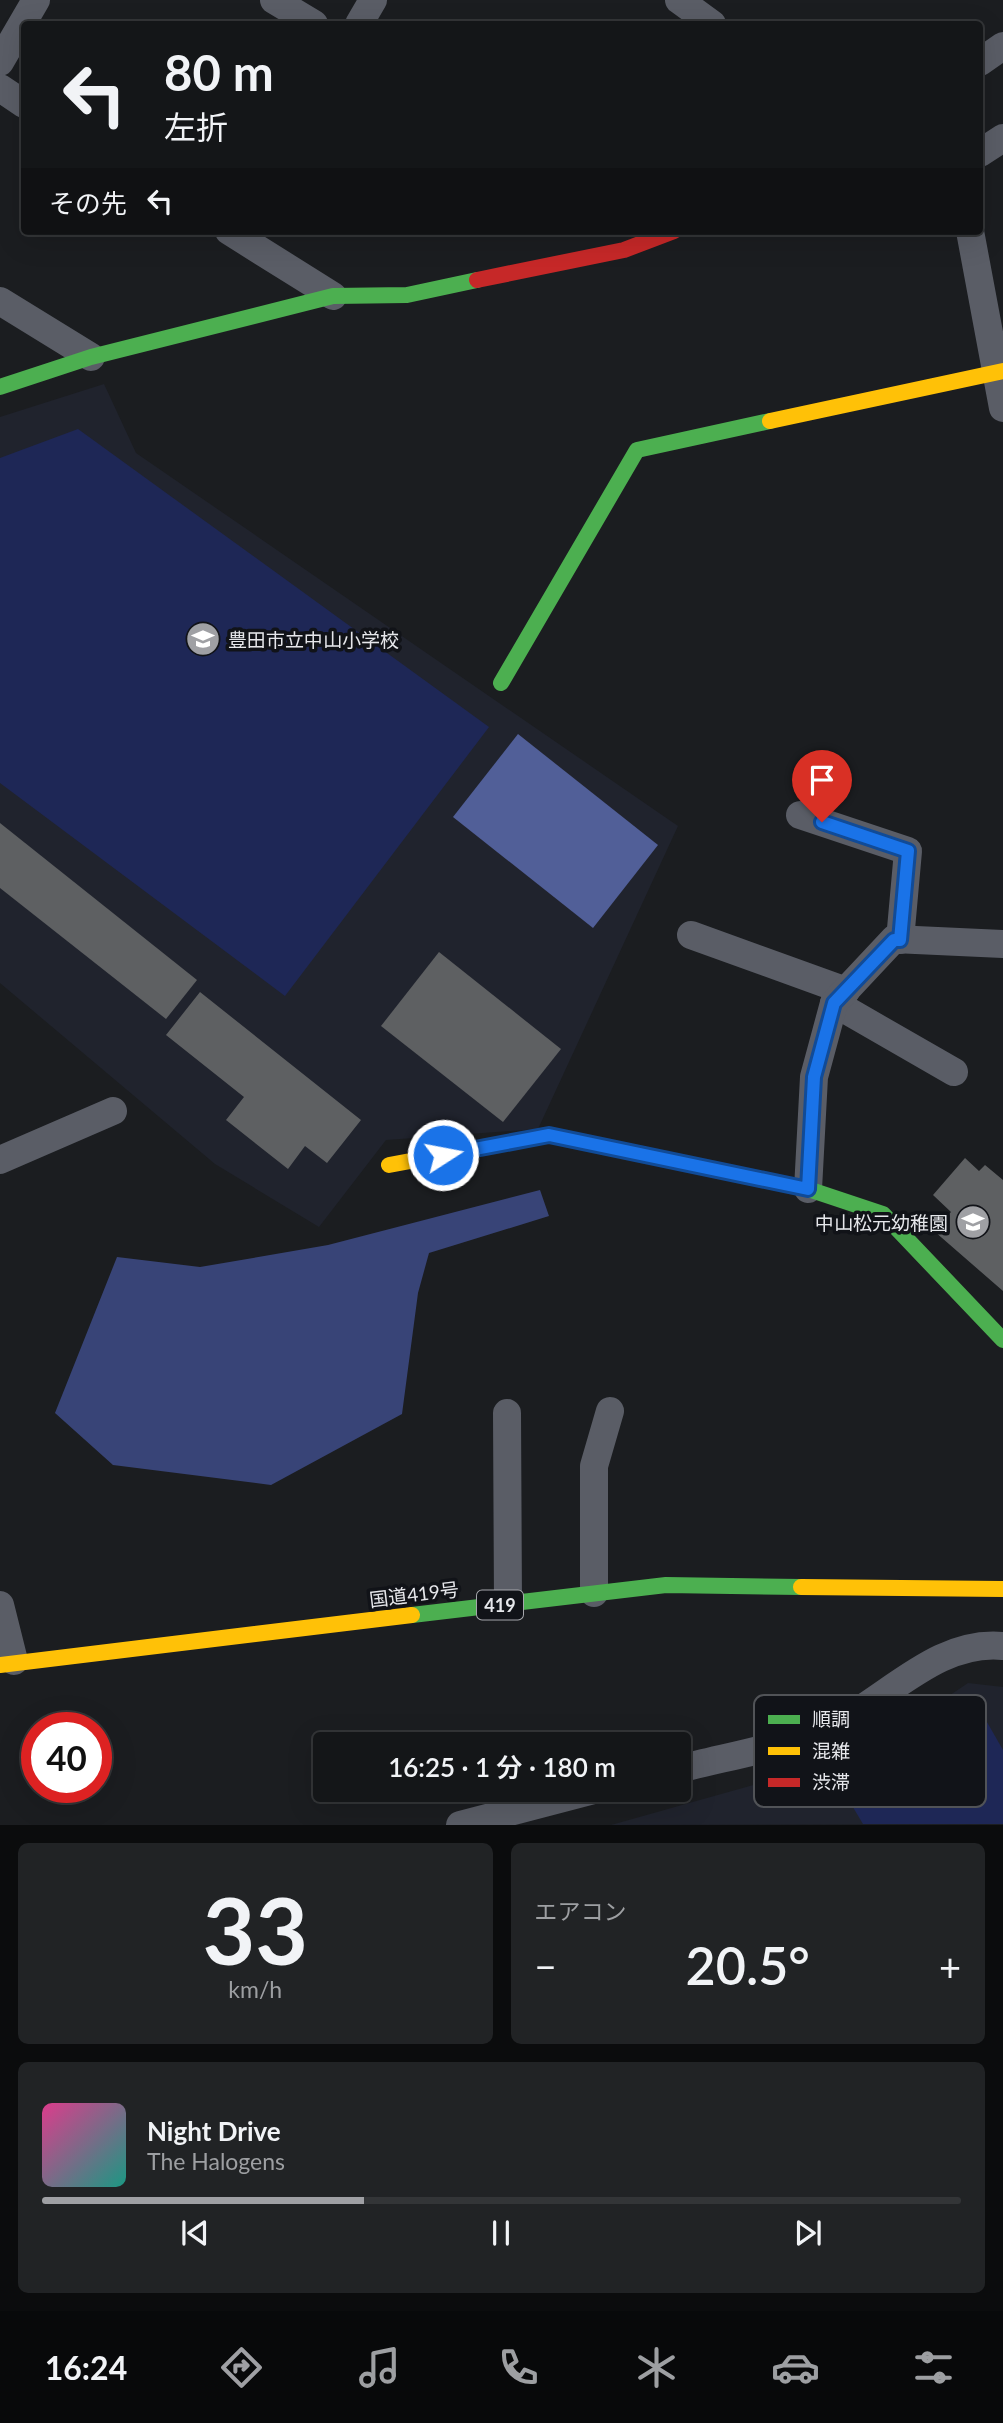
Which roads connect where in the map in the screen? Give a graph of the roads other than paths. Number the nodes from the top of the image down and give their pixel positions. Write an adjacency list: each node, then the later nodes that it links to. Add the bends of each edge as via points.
1 (36, 0): 5 (street)
2 (274, 0): 6 (street)
3 (373, 0): 7 (street)
4 (679, 0): 8 (street)
5 (24, 21)
6 (309, 21)
7 (361, 21)
8 (708, 21)
9 (21, 26): 12 (street)
10 (1003, 46): 11 (street)
11 (983, 60)
12 (0, 62)
13 (0, 88): 14 (street)
14 (21, 102)
15 (1003, 138): 16 (street)
16 (983, 151)
17 (235, 235): 22 (street)
18 (607, 235): 21 (street)
19 (663, 235): 21 (main road)
20 (971, 235): 25 (street)
21 (624, 250): 22 (main road, via 407,295)
22 (333, 296): 24 (main road)
23 (0, 301): 24 (street)
24 (91, 356): 26 (main road)
25 (999, 372): 27 (street); 28 (main road, via 637,450)
26 (0, 387)
27 (1003, 408)
28 (501, 683)
29 (800, 815): 31 (street, via 908,851)
30 (691, 934): 33 (street)
31 (900, 940): 32 (street); 33 (street, via 894,940)
32 (1003, 944)
33 (840, 997): 34 (street); 38 (street, via 814,1077)
34 (954, 1072)
35 (113, 1111): 36 (street)
36 (0, 1160)
37 (390, 1166): 38 (main road, via 549,1135)
38 (808, 1189): 39 (main road, via 883,1214)
39 (1003, 1340)
40 (610, 1410): 43 (street, via 594,1466)
41 (507, 1413): 44 (street)
42 (1003, 1589): 43 (main road, 国道419号 / 419, via 666,1585)
43 (594, 1593): 44 (main road, 国道419号 / 419)
44 (508, 1604): 47 (main road, 国道419号 / 419)
45 (0, 1605): 47 (street)
46 (1003, 1646): 48 (street, via 949,1655)
47 (7, 1663)
48 (882, 1695)
49 (754, 1749): 50 (street)
50 (691, 1766)
51 (561, 1802): 52 (street)
52 (520, 1817): 53 (street)
53 (460, 1825)

